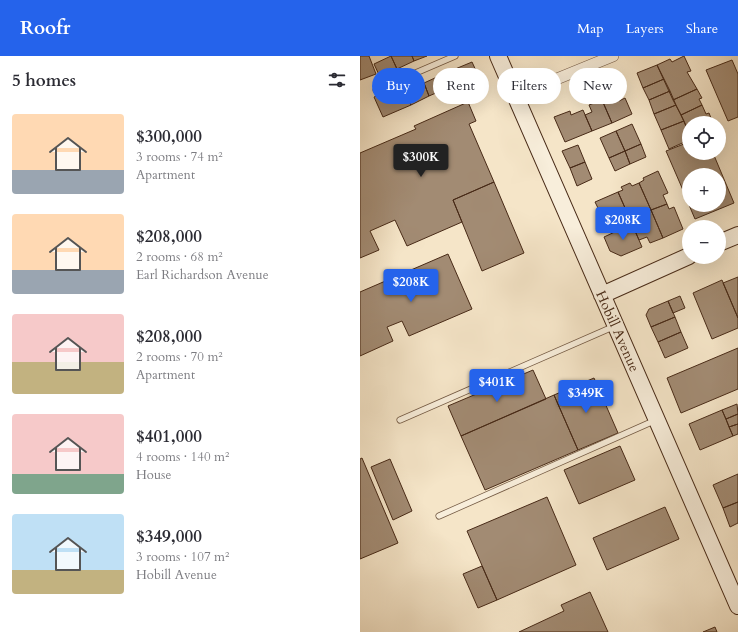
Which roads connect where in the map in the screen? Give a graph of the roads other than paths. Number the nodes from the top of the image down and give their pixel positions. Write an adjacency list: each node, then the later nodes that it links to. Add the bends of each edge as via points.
1 (455, 56): 5 (lane)
2 (498, 56): 4 (street, Hobill Avenue)
3 (613, 56): 6 (street)
4 (503, 68)
5 (425, 69)
6 (561, 77)
7 (519, 104): 11 (street, Hobill Avenue)
8 (738, 235): 9 (street)
9 (726, 240)
10 (682, 259): 11 (street)
11 (602, 294): 12 (street, Hobill Avenue)
12 (616, 326): 13 (lane); 14 (street, Hobill Avenue)
13 (400, 420)
14 (657, 420): 15 (lane); 16 (street, Hobill Avenue)
15 (439, 516)
16 (738, 606)

